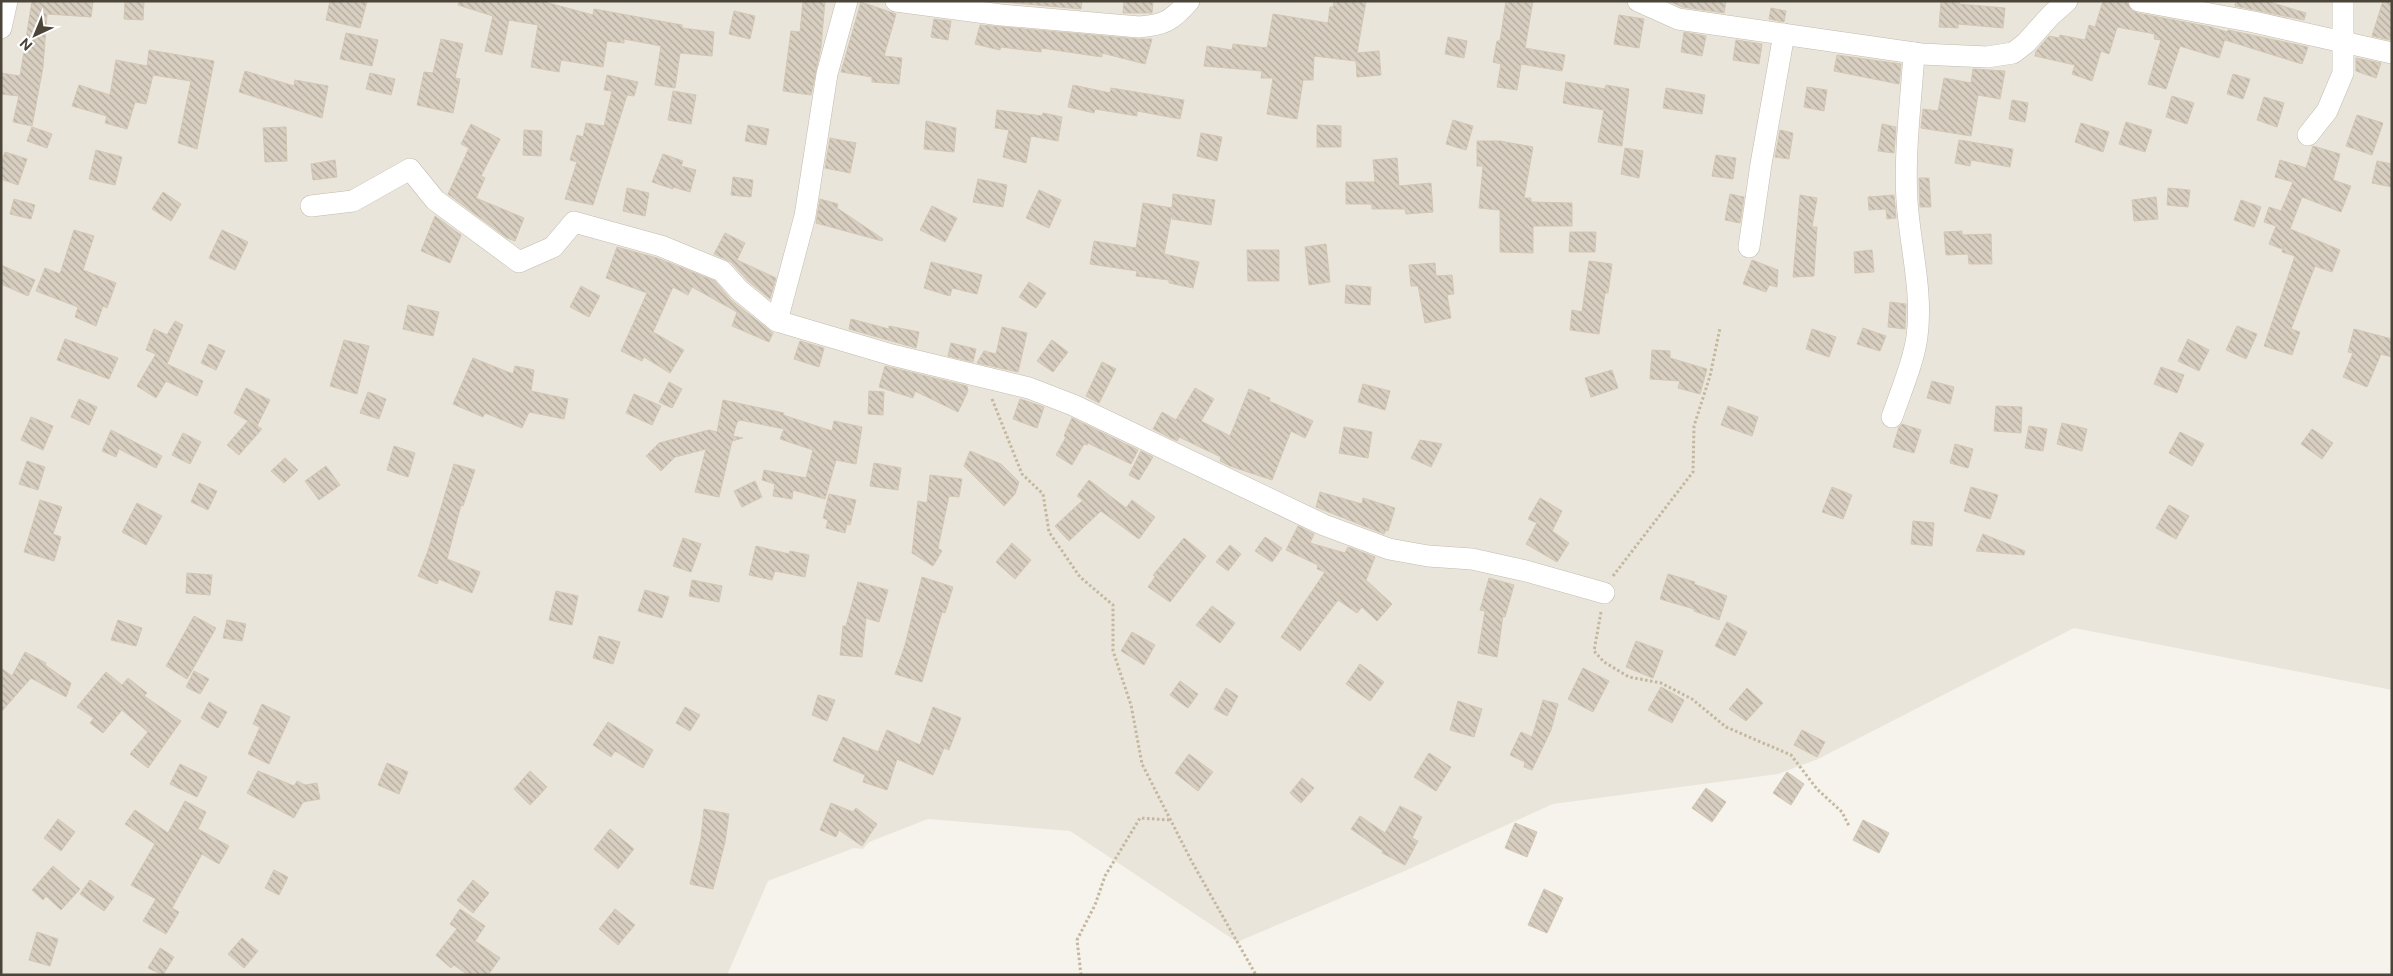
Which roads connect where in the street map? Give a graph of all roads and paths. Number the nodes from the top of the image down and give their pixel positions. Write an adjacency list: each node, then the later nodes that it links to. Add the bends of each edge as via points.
1 (7, 1): 10 (street)
2 (847, 1): 18 (street, via 827,74 804,216)
3 (896, 1): 9 (street)
4 (1189, 1): 9 (street, via 1176,16 1160,25 1139,27)
5 (1638, 1): 11 (street, via 1678,19)
6 (2067, 1): 13 (street, via 2013,53 1987,57)
7 (2139, 1): 12 (street, via 2254,22)
8 (2343, 1): 12 (street)
9 (1016, 9)
10 (1, 28)
11 (1784, 34): 13 (street); 17 (street, via 1760,164)
12 (2342, 43): 14 (street); 15 (street, via 2343,73 2327,111)
13 (1914, 53): 21 (street, via 1907,192 1918,282 1917,337)
14 (2392, 53)
15 (2308, 135)
16 (311, 206): 18 (street, via 353,200 410,169 435,200 519,262 553,247 574,222 661,246 722,271 739,290)
17 (1749, 247)
18 (777, 321): 20 (street, via 892,355)
19 (1720, 328): 22 (path, via 1710,376 1694,426 1693,472 1654,526 1618,567)
20 (984, 376): 22 (street, via 1029,388 1073,405 1324,525 1390,549 1472,559); 23 (path, via 1022,474 1043,494 1049,532 1080,577 1113,604 1114,651 1131,705 1142,764)
21 (1892, 417)
22 (1604, 592): 24 (path, via 1594,651 1604,662 1629,677 1661,683 1692,699 1726,727 1791,754 1817,789 1842,812)
23 (1169, 820): 25 (path, via 1140,818 1105,876 1096,905 1077,940); 26 (path)
24 (1849, 826)
25 (1080, 975)
26 (1256, 975)

